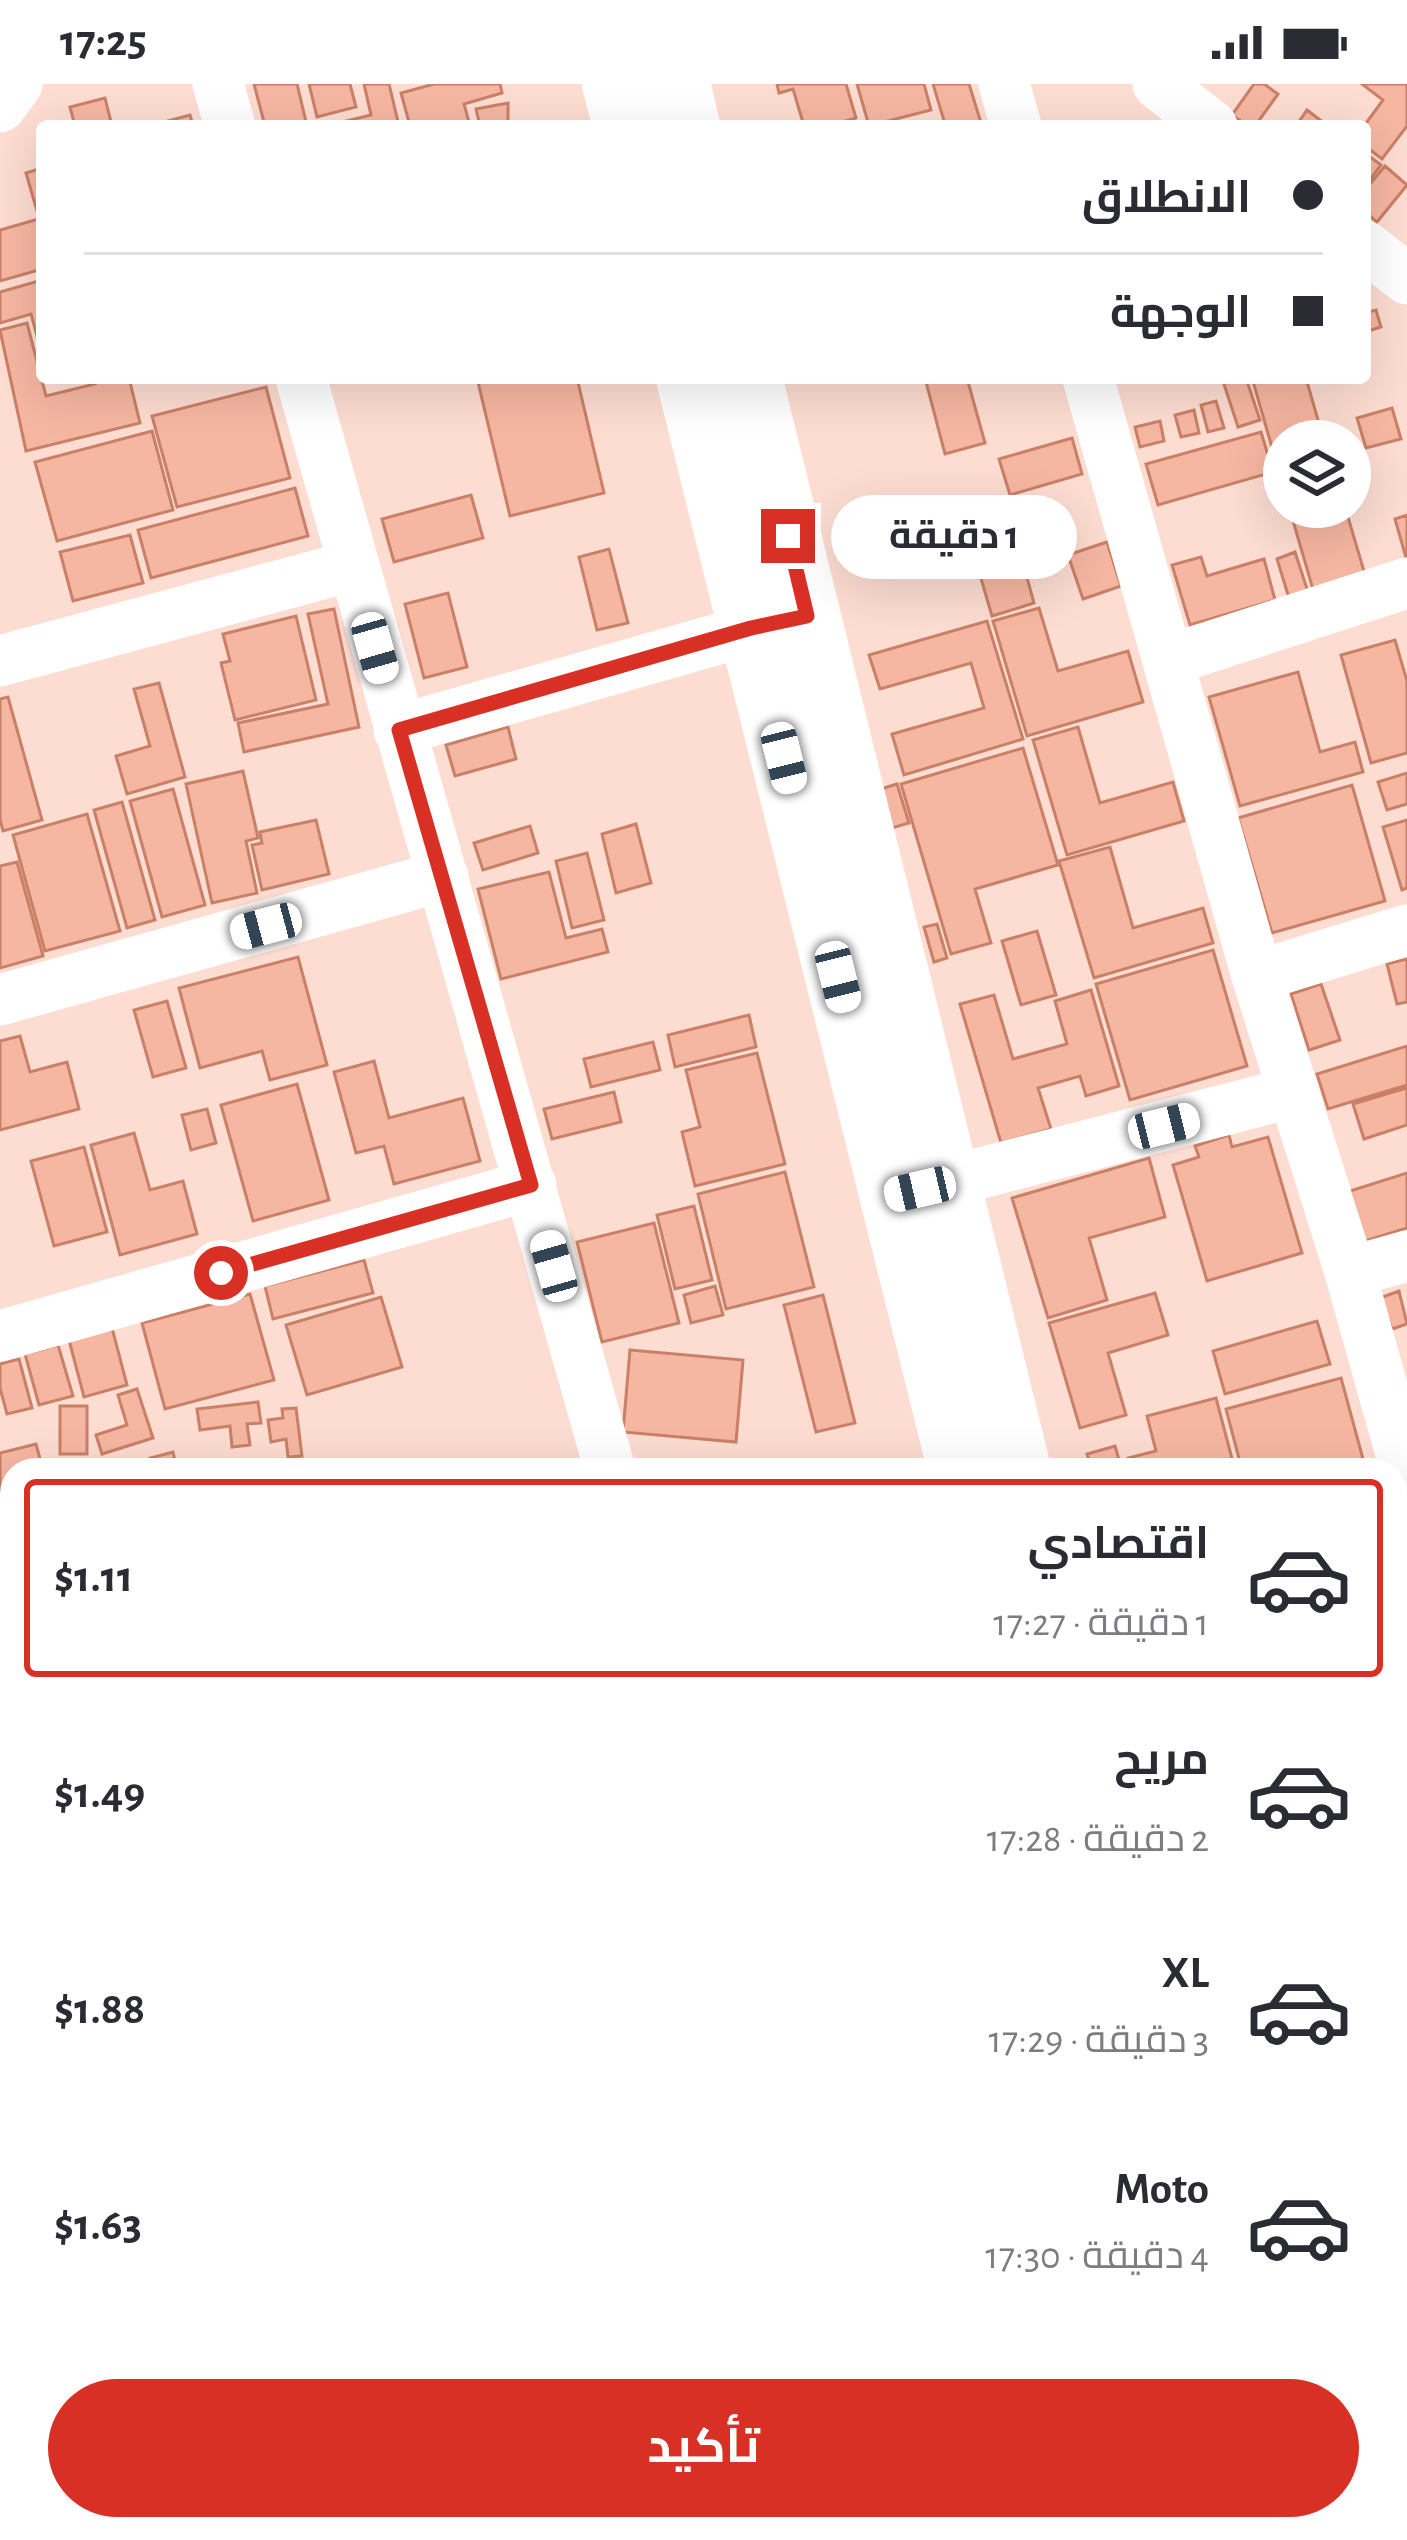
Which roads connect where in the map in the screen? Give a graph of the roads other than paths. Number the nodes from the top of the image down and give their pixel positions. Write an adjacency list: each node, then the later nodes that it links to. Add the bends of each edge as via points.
1 (17, 84): 7 (street)
2 (218, 84): 8 (street)
3 (615, 84): 9 (highway)
4 (677, 84): 10 (highway)
5 (1004, 84): 11 (street)
6 (1158, 84): 12 (street)
7 (0, 107)
8 (228, 120)
9 (624, 120)
10 (686, 120)
11 (1014, 120)
12 (1204, 120)
13 (1371, 251): 14 (street)
14 (1407, 279)
15 (303, 384): 19 (street)
16 (691, 384): 21 (highway)
17 (750, 384): 21 (highway)
18 (1090, 384): 22 (street)
19 (352, 566): 23 (street); 24 (street)
20 (1407, 584): 22 (street)
21 (779, 622): 24 (street); 31 (highway)
22 (1169, 660): 27 (street)
23 (0, 661)
24 (399, 730): 25 (street)
25 (443, 877): 28 (street); 30 (street)
26 (1407, 930): 27 (street)
27 (1257, 976): 29 (street)
28 (0, 1000)
29 (1294, 1092): 31 (street); 33 (street)
30 (531, 1185): 34 (street); 35 (street)
31 (920, 1189): 36 (highway); 37 (highway)
32 (1407, 1256): 33 (street)
33 (1350, 1272): 38 (street)
34 (0, 1336)
35 (607, 1458)
36 (959, 1458)
37 (1014, 1458)
38 (1402, 1458)

